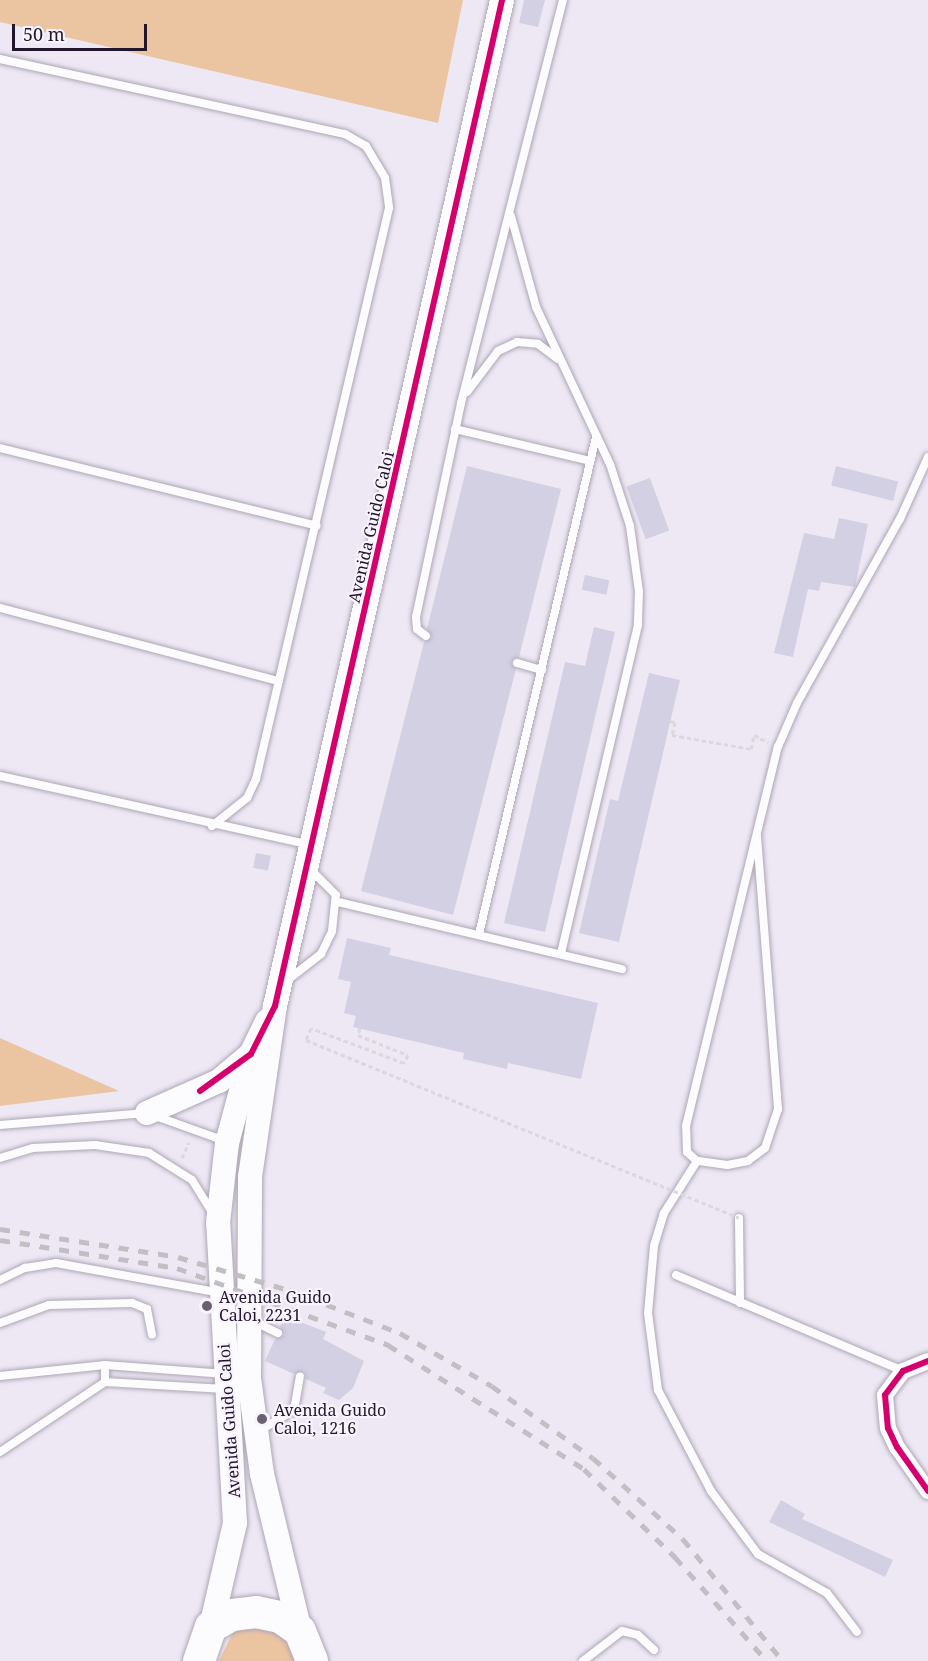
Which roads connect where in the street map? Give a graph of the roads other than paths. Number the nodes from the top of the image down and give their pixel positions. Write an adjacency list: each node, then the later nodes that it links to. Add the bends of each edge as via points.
1 (502, 0): 21 (main road, Avenida Guido Caloi)
2 (563, 0): 4 (lane)
3 (0, 59): 12 (lane, via 345,134 366,146 377,161 385,177 389,208)
4 (511, 216): 5 (lane, via 536,307); 6 (lane)
5 (559, 359): 6 (lane, via 538,344 518,342 498,351 481,368); 8 (lane)
6 (461, 403): 7 (lane)
7 (455, 429): 11 (lane); 14 (lane, via 416,617 417,630)
8 (596, 437): 11 (lane); 24 (lane, via 630,526 638,625)
9 (0, 448): 12 (lane)
10 (928, 457): 20 (lane, via 900,519 797,703 777,747)
11 (590, 461): 16 (lane)
12 (317, 526): 17 (lane)
13 (0, 608): 17 (lane)
14 (426, 636)
15 (517, 663): 16 (lane)
16 (542, 670): 23 (lane)
17 (279, 681): 19 (lane, via 248,798)
18 (0, 776): 19 (lane)
19 (212, 826): 21 (lane)
20 (757, 836): 32 (lane, via 686,1126 687,1152); 32 (lane, via 777,1109 765,1148 748,1161 726,1165)
21 (311, 857): 22 (lane, via 332,886); 26 (main road, Avenida Guido Caloi)
22 (338, 902): 23 (lane); 26 (lane, via 321,954)
23 (479, 934): 24 (lane)
24 (561, 954): 25 (lane)
25 (622, 969)
26 (277, 995): 27 (main road, Avenida Guido Caloi); 33 (main road, Avenida Guido Caloi)
27 (250, 1054): 28 (main road, via 219,1081); 30 (main road, Avenida Guido Caloi)
28 (147, 1113): 29 (lane); 30 (lane)
29 (0, 1125)
30 (227, 1143): 33 (main road); 35 (main road, Avenida Guido Caloi)
31 (0, 1158): 35 (lane, via 33,1148 95,1145 149,1153 192,1180)
32 (697, 1161): 56 (lane, via 664,1213 654,1246 648,1313 658,1390 711,1491 758,1554 827,1593)
33 (250, 1178): 40 (main road, Avenida Guido Caloi)
34 (739, 1218): 39 (lane)
35 (218, 1223): 38 (main road, Avenida Guido Caloi)
36 (676, 1275): 39 (lane)
37 (0, 1280): 38 (lane, via 25,1268 56,1263)
38 (221, 1293): 49 (main road, Avenida Guido Caloi)
39 (740, 1303): 46 (lane)
40 (248, 1319): 42 (lane); 51 (main road, Avenida Guido Caloi)
41 (0, 1323): 43 (lane, via 50,1305 132,1303 147,1309)
42 (278, 1333)
43 (152, 1335)
44 (928, 1361): 46 (street)
45 (105, 1365): 47 (lane); 49 (lane); 50 (lane)
46 (903, 1371): 53 (street, via 885,1395 888,1428 905,1463)
47 (0, 1376)
48 (300, 1377): 51 (lane, via 294,1410)
49 (227, 1381): 50 (lane); 54 (main road, Avenida Guido Caloi, via 235,1522)
50 (105, 1382): 52 (lane)
51 (257, 1432): 55 (main road, Avenida Guido Caloi, via 281,1563)
52 (0, 1452)
53 (928, 1491)
54 (211, 1627): 55 (highway, via 232,1615 256,1612 280,1617); 58 (highway)
55 (300, 1631): 59 (highway)
56 (857, 1632)
57 (654, 1650): 60 (lane, via 638,1635 622,1631)
58 (199, 1661)
59 (312, 1661)
60 (583, 1661)

